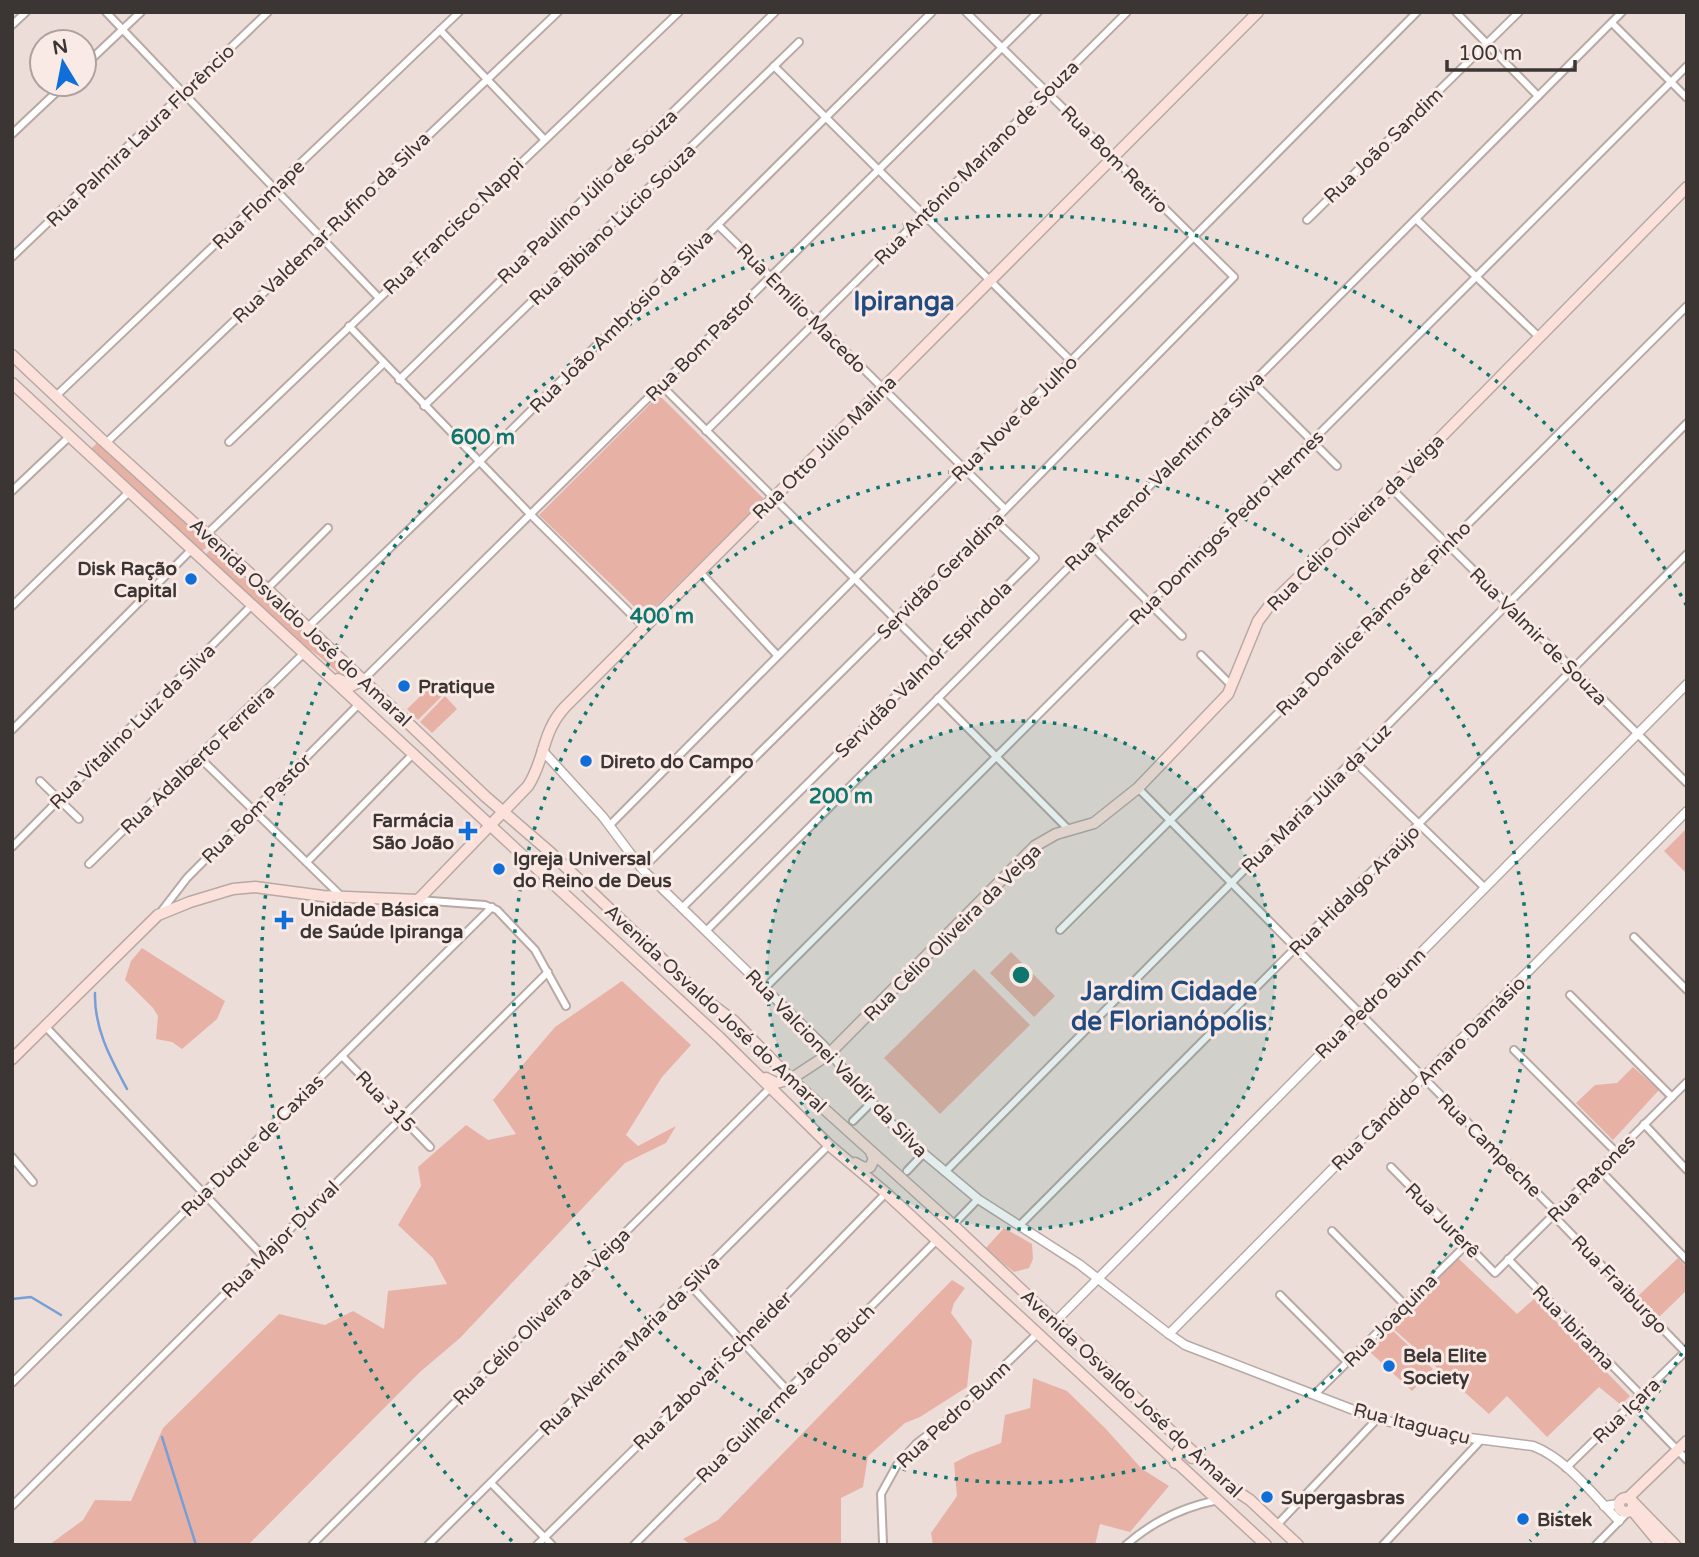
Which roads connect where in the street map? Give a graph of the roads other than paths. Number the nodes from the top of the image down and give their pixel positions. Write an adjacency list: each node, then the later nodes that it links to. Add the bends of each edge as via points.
1 (26, 12): 19 (street)
2 (106, 12): 20 (street)
3 (141, 12): 20 (street)
4 (268, 12): 31 (street, Rua Palmira Laura Florêncio)
5 (459, 12): 21 (street, Rua Flomape)
6 (558, 12): 28 (street, Rua Valdemar Rufino da Silva)
7 (679, 12): 37 (street, Rua Francisco Nappi)
8 (775, 12): 61 (street, Rua Paulino Júlio de Souza)
9 (932, 12): 35 (street, Rua João Ambrósio da Silva)
10 (966, 12): 24 (street, Rua Bom Retiro)
11 (1038, 12): 24 (street, Rua Bom Pastor)
12 (1127, 12): 30 (street, Rua Antônio Mariano de Souza)
13 (1258, 12): 38 (main road, Rua Otto Júlio Malina)
14 (1418, 12): 47 (street, Rua Nove de Julho)
15 (1456, 12): 23 (street)
16 (1519, 12): 23 (street, Rua João Sandim)
17 (1622, 12): 18 (street, Rua Antenor Valentim da Silva)
18 (1612, 23): 29 (street); 32 (street, Rua Antenor Valentim da Silva)
19 (12, 25)
20 (123, 30): 25 (street); 31 (street)
21 (440, 30): 28 (street); 41 (street, Rua Flomape)
22 (799, 42): 26 (street, Rua Bibiano Lúcio Souza)
23 (1487, 44): 32 (street); 44 (street, Rua João Sandim)
24 (1002, 48): 30 (street, Rua Bom Retiro); 39 (street, Rua Bom Pastor)
25 (98, 53)
26 (774, 66): 35 (street); 67 (street, Rua Bibiano Lúcio Souza)
27 (1687, 66): 29 (street, Rua Domingos Pedro Hermes)
28 (487, 79): 37 (street); 46 (street, Rua Valdemar Rufino da Silva)
29 (1671, 82): 34 (street); 51 (street, Rua Domingos Pedro Hermes)
30 (1047, 92): 38 (street, Rua Bom Retiro); 42 (street, Rua Antônio Mariano de Souza)
31 (184, 93): 41 (street); 48 (street, Rua Palmira Laura Florêncio)
32 (1538, 96): 43 (street, Rua Antenor Valentim da Silva)
33 (50, 98): 36 (street)
34 (1687, 98)
35 (826, 118): 39 (street); 45 (street, Rua João Ambrósio da Silva)
36 (12, 134)
37 (544, 139): 53 (street, Rua Francisco Nappi)
38 (1113, 158): 47 (street, Rua Bom Retiro); 52 (main road, Rua Otto Júlio Malina)
39 (878, 170): 42 (street); 49 (street, Rua Bom Pastor)
40 (1687, 187): 57 (main road, Rua Célio Oliveira da Veiga)
41 (274, 188): 46 (street); 66 (street, Rua Flomape)
42 (923, 215): 52 (street); 55 (street, Rua Antônio Mariano de Souza)
43 (1416, 219): 51 (street); 62 (street, Rua Antenor Valentim da Silva)
44 (1307, 220)
45 (718, 225): 49 (street, Rua Emílio Macedo); 74 (street, Rua João Ambrósio da Silva)
46 (321, 237): 53 (street); 73 (street, Rua Valdemar Rufino da Silva)
47 (1194, 237): 50 (street, Rua Bom Retiro); 59 (street, Rua Nove de Julho)
48 (12, 257)
49 (771, 276): 55 (street, Rua Emílio Macedo); 64 (street, Rua Bom Pastor)
50 (1234, 277): 81 (street, Servidão Geraldina)
51 (1476, 277): 57 (street); 71 (street, Rua Domingos Pedro Hermes)
52 (990, 281): 59 (street); 65 (main road, Rua Otto Júlio Malina)
53 (379, 298): 56 (street, Rua Francisco Nappi)
54 (1687, 306): 87 (street, Rua Doralice Ramos de Pinho)
55 (816, 322): 65 (street, Rua Emílio Macedo); 69 (street, Rua Antônio Mariano de Souza)
56 (349, 326): 60 (street); 72 (street, Rua Francisco Nappi)
57 (1539, 337): 77 (main road, Rua Célio Oliveira da Veiga)
58 (12, 355): 66 (main road, Avenida Osvaldo José do Amaral)
59 (1071, 361): 76 (street, Rua Nove de Julho)
60 (384, 363): 61 (street); 85 (street)
61 (400, 380): 67 (street)
62 (1253, 382): 71 (street); 86 (street, Rua Antenor Valentim da Silva)
63 (12, 383): 70 (main road, Avenida Osvaldo José do Amaral)
64 (661, 385): 69 (street); 82 (street, Rua Bom Pastor)
65 (883, 388): 76 (street, Rua Emílio Macedo); 80 (main road, Rua Otto Júlio Malina)
66 (57, 395): 73 (main road, Avenida Osvaldo José do Amaral)
67 (424, 406): 74 (street)
68 (1687, 423): 94 (street, Rua Maria Júlia da Luz)
69 (706, 431): 80 (street)
70 (70, 436): 78 (street); 79 (main road, Avenida Osvaldo José do Amaral)
71 (1312, 441): 75 (street); 93 (street, Rua Domingos Pedro Hermes)
72 (229, 442)
73 (106, 443): 85 (main road, Avenida Osvaldo José do Amaral)
74 (479, 462): 82 (street); 98 (street, Rua João Ambrósio da Silva)
75 (1337, 466)
76 (964, 469): 81 (street, Rua Emílio Macedo); 91 (street, Rua Nove de Julho)
77 (1391, 488): 87 (street, Rua Valmir de Souza); 108 (main road, Rua Célio Oliveira da Veiga, via 1264,611)
78 (12, 491)
79 (130, 491): 88 (main road, Avenida Osvaldo José do Amaral); 96 (street)
80 (774, 498): 90 (main road, Rua Otto Júlio Malina); 91 (street)
81 (1005, 509): 83 (street, Servidão Geraldina)
82 (530, 514): 99 (street); 106 (street, Rua Bom Pastor)
83 (995, 520): 97 (street, Servidão Geraldina); 104 (street, Servidão Valmor Espíndola, via 1035,558)
84 (328, 528): 92 (street)
85 (207, 534): 92 (main road, Avenida Osvaldo José do Amaral)
86 (1091, 545): 93 (street); 109 (street, Rua Antenor Valentim da Silva)
87 (1447, 545): 94 (street, Rua Valmir de Souza); 126 (street, Rua Doralice Ramos de Pinho)
88 (192, 549): 95 (main road, Avenida Osvaldo José do Amaral); 111 (street)
89 (1687, 554): 105 (street, Rua Hidalgo Araújo)
90 (700, 572): 99 (main road, Rua Otto Júlio Malina); 102 (street)
91 (854, 579): 97 (street); 102 (street, Rua Nove de Julho)
92 (267, 589): 98 (main road, Avenida Osvaldo José do Amaral)
93 (1150, 603): 100 (street); 115 (street, Rua Domingos Pedro Hermes)
94 (1507, 604): 105 (street, Rua Valmir de Souza); 117 (street, Rua Maria Júlia da Luz)
95 (252, 605): 101 (main road, Avenida Osvaldo José do Amaral); 121 (street, Rua Vitalino Luiz da Silva)
96 (12, 606)
97 (895, 620): 104 (street); 134 (street, Servidão Geraldina)
98 (307, 627): 106 (main road, Avenida Osvaldo José do Amaral)
99 (645, 628): 113 (main road, Rua Otto Júlio Malina, via 558,715)
100 (1182, 636)
101 (304, 653): 106 (main road, via 347,686); 110 (main road, Avenida Osvaldo José do Amaral); 116 (street, Rua Adalberto Ferreira)
102 (777, 655): 128 (street, Rua Nove de Julho)
103 (1201, 655): 108 (street)
104 (934, 658): 140 (street, Servidão Valmor Espíndola)
105 (1572, 669): 112 (street, Rua Valmir de Souza); 127 (street, Rua Hidalgo Araújo)
106 (363, 680): 124 (main road, Avenida Osvaldo José do Amaral)
107 (1687, 684): 112 (street, Rua Pedro Bunn)
108 (1232, 686): 120 (main road, Rua Célio Oliveira da Veiga)
109 (938, 698): 115 (street); 143 (street, Rua Antenor Valentim da Silva)
110 (359, 704): 114 (main road, Avenida Osvaldo José do Amaral); 122 (street, Rua Bom Pastor)
111 (12, 730)
112 (1637, 734): 119 (street, Rua Valmir de Souza); 136 (street, Rua Pedro Bunn)
113 (542, 750): 124 (main road, Rua Otto Júlio Malina, via 535,775); 128 (street, Rua Valcionei Valdir da Silva)
114 (412, 755): 129 (main road, Avenida Osvaldo José do Amaral); 132 (street)
115 (997, 757): 130 (street); 148 (street, Rua Domingos Pedro Hermes)
116 (200, 758): 122 (street); 133 (street, Rua Adalberto Ferreira)
117 (1353, 760): 127 (street); 135 (street, Rua Maria Júlia da Luz)
118 (40, 781): 121 (street)
119 (1687, 783)
120 (1138, 788): 126 (street, Rua Campeche); 130 (main road, Rua Célio Oliveira da Veiga, via 1094,823)
121 (60, 800): 125 (street); 131 (street, Rua Vitalino Luiz da Silva)
122 (253, 810): 132 (street); 141 (street, Rua Bom Pastor)
123 (1687, 811): 160 (street, Rua Cândido Amaro Damásio)
124 (504, 813): 129 (main road, Rua Otto Júlio Malina); 151 (main road, Avenida Osvaldo José do Amaral)
125 (79, 819)
126 (1170, 821): 135 (street, Rua Campeche); 142 (street, Rua Doralice Ramos de Pinho)
127 (1419, 824): 136 (street); 145 (street, Rua Hidalgo Araújo)
128 (610, 825): 134 (street, Rua Valcionei Valdir da Silva)
129 (490, 827): 138 (main road, Rua Otto Júlio Malina); 147 (main road, Avenida Osvaldo José do Amaral)
130 (1070, 831): 156 (main road, Rua Célio Oliveira da Veiga, via 1035,846)
131 (12, 847)
132 (307, 862): 137 (street)
133 (89, 864)
134 (642, 869): 140 (street, Rua Valcionei Valdir da Silva)
135 (1231, 883): 145 (street, Rua Campeche); 179 (street, Rua Maria Júlia da Luz)
136 (1485, 888): 153 (street, Rua Pedro Bunn)
137 (342, 897): 138 (main road); 141 (main road, via 243,888)
138 (418, 900): 139 (street)
139 (492, 907): 146 (street, via 528,942); 157 (street, Rua Duque de Caxias)
140 (682, 908): 143 (street, Rua Valcionei Valdir da Silva)
141 (158, 915): 154 (main road)
142 (1060, 930)
143 (706, 931): 148 (street, Rua Valcionei Valdir da Silva)
144 (1634, 937): 149 (street)
145 (1296, 948): 153 (street, Rua Campeche); 186 (street, Rua Hidalgo Araújo)
146 (548, 972): 152 (street); 166 (street, Rua Major Durval)
147 (659, 983): 151 (main road, via 665,971); 159 (main road, Avenida Osvaldo José do Amaral)
148 (765, 988): 156 (street, Rua Valcionei Valdir da Silva)
149 (1687, 990)
150 (1570, 995): 164 (street)
151 (703, 998): 161 (main road, Avenida Osvaldo José do Amaral, via 734,1021)
152 (566, 1006)
153 (1360, 1013): 160 (street, Rua Campeche); 194 (street, Rua Pedro Bunn)
154 (46, 1026): 158 (main road); 181 (street)
155 (1514, 1050): 172 (street)
156 (829, 1054): 161 (main road, Rua Célio Oliveira da Veiga); 165 (street, Rua Valcionei Valdir da Silva)
157 (342, 1056): 166 (street, Rua 315); 181 (street, Rua Duque de Caxias)
158 (12, 1059)
159 (750, 1068): 161 (main road, via 772,1082); 163 (main road, Avenida Osvaldo José do Amaral)
160 (1423, 1077): 184 (street, Rua Campeche); 200 (street, Rua Cândido Amaro Damásio)
161 (791, 1079): 171 (main road, Avenida Osvaldo José do Amaral)
162 (1687, 1082): 164 (street, Rua Ratones)
163 (770, 1088): 169 (main road, Avenida Osvaldo José do Amaral); 228 (street, Rua Célio Oliveira da Veiga)
164 (1672, 1097): 168 (street, Rua Ratones)
165 (872, 1102): 167 (street); 173 (street, Rua Valcionei Valdir da Silva)
166 (402, 1118): 170 (street, Rua 315); 190 (street, Rua Major Durval)
167 (853, 1121)
168 (1644, 1124): 172 (street, Rua Ratones); 177 (street)
169 (829, 1145): 171 (main road, via 864,1168 873,1164); 182 (main road, Avenida Osvaldo José do Amaral); 195 (street, Rua Alverina Maria da Silva)
170 (430, 1147)
171 (870, 1152): 185 (main road, Avenida Osvaldo José do Amaral)
172 (1616, 1152): 176 (street, Rua Ratones)
173 (923, 1154): 178 (street); 179 (street, Rua Valcionei Valdir da Silva)
174 (12, 1157): 180 (street)
175 (1391, 1167): 189 (street, Rua Jurerê)
176 (1599, 1169): 184 (street, Rua Ratones); 192 (street)
177 (1687, 1170)
178 (908, 1171)
179 (945, 1172): 183 (street, Rua Valcionei Valdir da Silva)
180 (33, 1182)
181 (203, 1193): 190 (street); 204 (street, Rua Duque de Caxias)
182 (886, 1193): 188 (main road, Avenida Osvaldo José do Amaral); 201 (street, Rua Zabovari Schneider)
183 (978, 1199): 185 (street); 186 (street, Rua Valcionei Valdir da Silva)
184 (1554, 1214): 191 (street, Rua Ratones); 202 (street, Rua Fraiburgo)
185 (953, 1225): 198 (main road, Avenida Osvaldo José do Amaral)
186 (1020, 1225): 194 (street, Rua Valcionei Valdir da Silva)
187 (1332, 1231): 197 (street)
188 (936, 1241): 199 (main road, Avenida Osvaldo José do Amaral); 205 (street, Rua Guilherme Jacob Buch)
189 (1467, 1244): 193 (street, Rua Jurerê); 197 (street, Rua Joaquina)
190 (263, 1256): 220 (street, Rua Major Durval)
191 (1508, 1259): 193 (street, Rua Ratones); 207 (street, Rua Ibirama)
192 (1687, 1261)
193 (1495, 1273)
194 (1098, 1278): 198 (street, Rua Pedro Bunn); 200 (street, Rua Valcionei Valdir da Silva)
195 (689, 1284): 201 (street); 216 (street, Rua Alverina Maria da Silva)
196 (1280, 1295): 203 (street)
197 (1405, 1306): 203 (street, Rua Joaquina)
198 (1054, 1323): 217 (main road, Avenida Osvaldo José do Amaral)
199 (1037, 1334): 214 (main road, Avenida Osvaldo José do Amaral); 225 (street, Rua Pedro Bunn, via 897,1465 881,1494)
200 (1169, 1334): 206 (street, Rua Itaguaçu, via 1194,1349)
201 (741, 1342): 205 (street); 224 (street, Rua Zabovari Schneider)
202 (1686, 1353): 207 (street, Rua Içara)
203 (1347, 1362): 206 (street, Rua Joaquina)
204 (12, 1383)
205 (788, 1391): 232 (street, Rua Guilherme Jacob Buch)
206 (1314, 1395): 209 (street, Rua Itaguaçu)
207 (1640, 1395): 208 (street, Rua Içara)
208 (1632, 1403): 212 (street); 215 (street, Rua Içara)
209 (1377, 1419): 210 (street, Rua Itaguaçu); 223 (street)
210 (1481, 1440): 215 (street, Rua Itaguaçu, via 1533,1446); 234 (street)
211 (1687, 1441): 212 (main road)
212 (1677, 1450): 213 (street); 219 (main road)
213 (1687, 1460)
214 (1175, 1463): 217 (main road, via 1178,1451 1186,1452); 218 (main road, Avenida Osvaldo José do Amaral)
215 (1566, 1468): 221 (street, Rua Itaguaçu)
216 (491, 1483): 224 (street); 229 (street, Rua Alverina Maria da Silva)
217 (1229, 1486): 223 (main road, Avenida Osvaldo José do Amaral)
218 (1217, 1500): 226 (main road, Avenida Osvaldo José do Amaral, via 1263,1536); 233 (street, via 1169,1516)
219 (1628, 1505): 221 (street); 222 (street); 236 (main road); 237 (main road)
220 (12, 1506)
221 (1604, 1506): 222 (street, Rua Itaguaçu)
222 (1619, 1521): 235 (street)
223 (1278, 1525): 227 (main road, Avenida Osvaldo José do Amaral)
224 (545, 1537): 230 (street, Rua Zabovari Schneider); 231 (street)
225 (883, 1543)
226 (1265, 1544)
227 (1297, 1544)
228 (312, 1545)
229 (428, 1545)
230 (537, 1545)
231 (552, 1545)
232 (634, 1545)
233 (1126, 1545)
234 (1383, 1545)
235 (1597, 1545)
236 (1661, 1545)
237 (1675, 1545)

